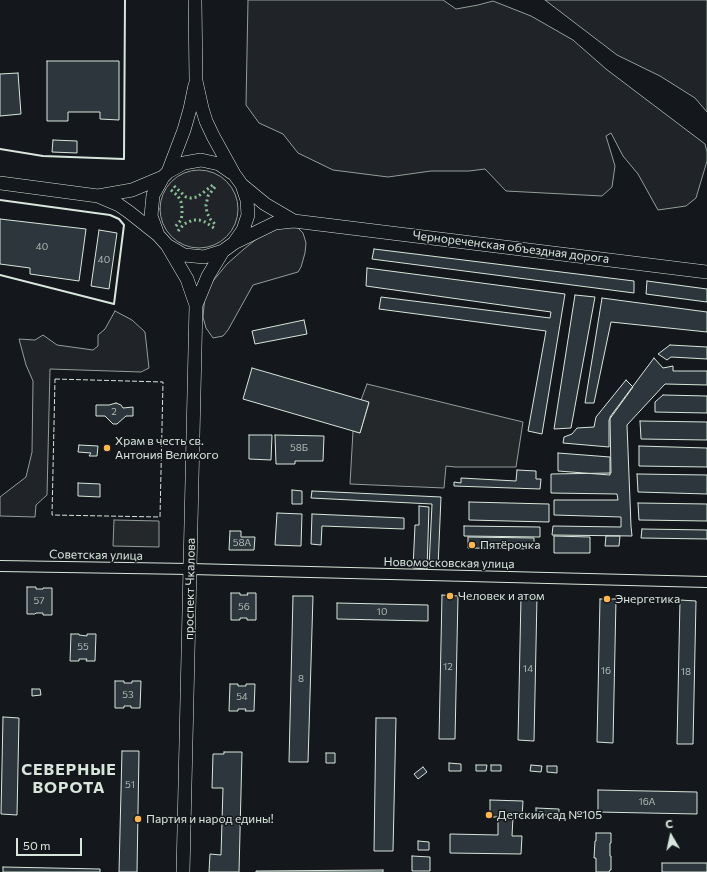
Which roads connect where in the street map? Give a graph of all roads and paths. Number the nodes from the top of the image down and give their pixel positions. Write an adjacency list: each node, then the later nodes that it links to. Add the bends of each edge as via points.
1 (195, 0): 2 (main road)
2 (196, 81): 3 (main road, via 184,130); 4 (main road, via 206,121)
3 (165, 174): 4 (main road, via 184,163 201,160 219,164); 7 (main road, via 132,190); 9 (main road, via 153,195 151,216)
4 (234, 174): 6 (main road)
5 (0, 183): 7 (main road)
6 (242, 185): 8 (main road); 10 (main road, via 248,215 243,230)
7 (98, 196): 9 (main road, via 129,212)
8 (294, 221): 10 (main road, via 275,223); 12 (main road, Чернореченская объездная дорога)
9 (162, 240): 11 (main road, via 184,255 204,257); 13 (main road, via 187,279)
10 (234, 243): 11 (main road)
11 (223, 251): 13 (main road, via 208,276)
12 (707, 272)
13 (196, 305): 15 (main road, проспект Чкалова)
14 (0, 566): 15 (street, Советская улица)
15 (191, 569): 16 (street, Новомосковская улица); 17 (main road, проспект Чкалова)
16 (707, 582)
17 (183, 872)

